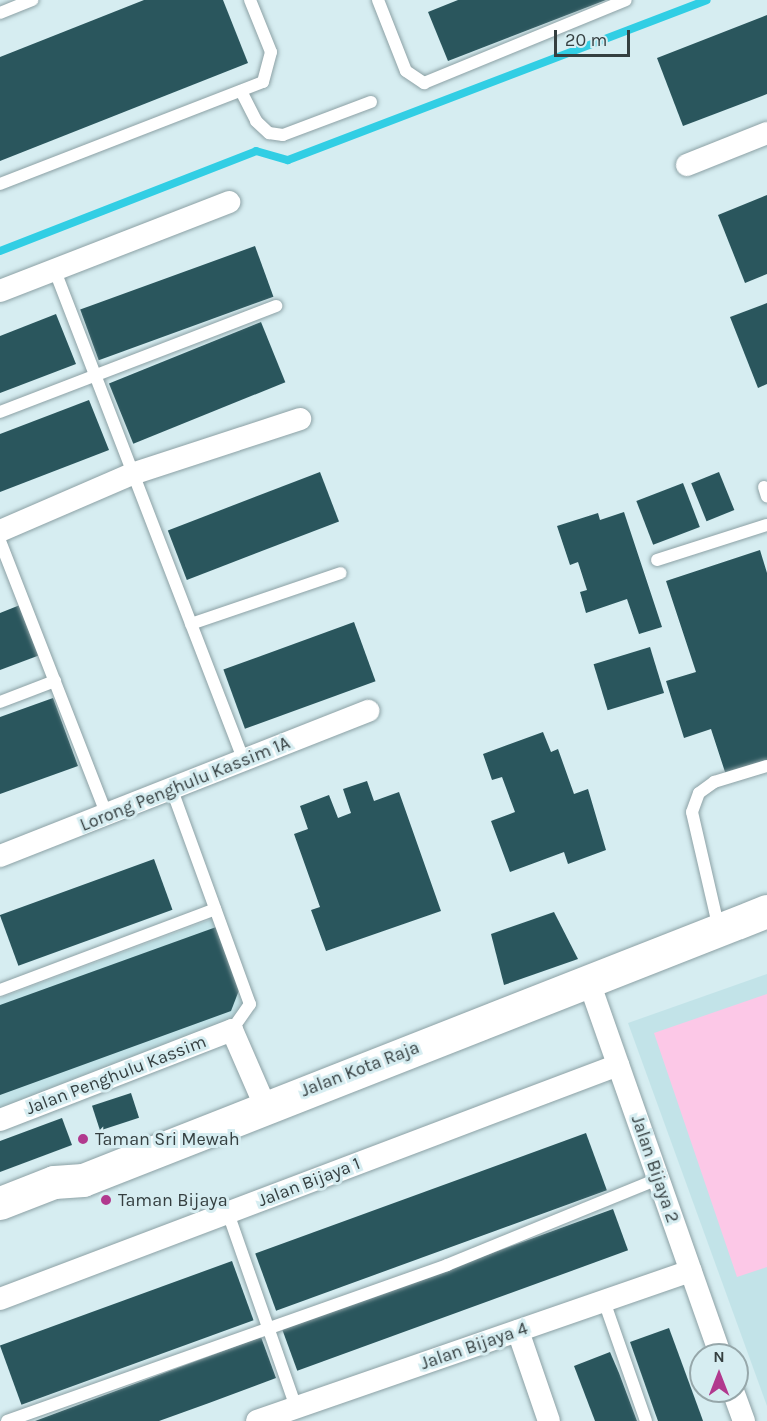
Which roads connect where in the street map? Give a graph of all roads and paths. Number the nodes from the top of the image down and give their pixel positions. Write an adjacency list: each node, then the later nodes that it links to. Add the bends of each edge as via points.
1 (33, 0): 5 (lane)
2 (250, 0): 6 (lane, via 271,52 271,69 263,82)
3 (378, 0): 4 (lane, via 406,71 424,83)
4 (626, 0)
5 (0, 13)
6 (241, 91): 7 (lane, via 256,121 269,133 283,135); 10 (lane)
7 (371, 102)
8 (767, 133): 9 (street)
9 (687, 165)
10 (0, 184)
11 (229, 202): 12 (street)
12 (55, 272): 13 (street); 15 (lane)
13 (0, 291)
14 (276, 306): 15 (lane)
15 (95, 376): 16 (lane); 18 (lane)
16 (0, 412)
17 (300, 419): 18 (street)
18 (132, 474): 20 (street); 24 (lane)
19 (767, 525): 22 (lane)
20 (0, 531)
21 (0, 542): 25 (lane)
22 (657, 560)
23 (341, 573): 24 (lane)
24 (191, 624): 28 (lane)
25 (55, 681): 26 (lane); 31 (lane)
26 (0, 702)
27 (368, 711): 28 (street, Lorong Penghulu Kassim 1A)
28 (244, 761): 30 (street, Lorong Penghulu Kassim 1A)
29 (767, 766): 36 (lane, via 714,782 699,793 692,812)
30 (172, 790): 31 (street, Lorong Penghulu Kassim 1A); 33 (lane)
31 (107, 816): 32 (street, Lorong Penghulu Kassim 1A)
32 (0, 856)
33 (215, 909): 38 (lane); 39 (lane, via 250,1004)
34 (767, 911): 36 (main road, Jalan Kota Raja)
35 (767, 922): 36 (main road, Jalan Kota Raja)
36 (720, 933): 37 (main road, Jalan Kota Raja)
37 (589, 982): 40 (street, Jalan Bijaya 2); 41 (main road, Jalan Kota Raja)
38 (0, 990)
39 (232, 1030): 41 (street); 42 (street, Jalan Penghulu Kassim)
40 (618, 1065): 43 (street, Jalan Bijaya 2); 46 (street, Jalan Bijaya 1)
41 (265, 1106): 44 (main road, Jalan Kota Raja)
42 (0, 1120)
43 (658, 1179): 48 (street, Jalan Bijaya 2); 51 (lane, via 447,1265)
44 (83, 1180): 45 (main road, Jalan Kota Raja, via 54,1182); 47 (main road)
45 (0, 1203)
46 (228, 1213): 49 (street, Jalan Bijaya 1); 51 (lane)
47 (0, 1222)
48 (691, 1271): 50 (street, Jalan Bijaya 4); 53 (street, Jalan Bijaya 2)
49 (0, 1299)
50 (604, 1301): 52 (street, Jalan Bijaya 4); 59 (lane)
51 (268, 1326): 55 (lane); 56 (lane)
52 (518, 1331): 55 (street, Jalan Bijaya 4); 58 (street)
53 (716, 1343)
54 (737, 1403): 60 (street)
55 (296, 1407): 57 (street, Jalan Bijaya 4)
56 (6, 1421)
57 (257, 1421)
58 (549, 1421)
59 (646, 1421)
60 (744, 1421)

